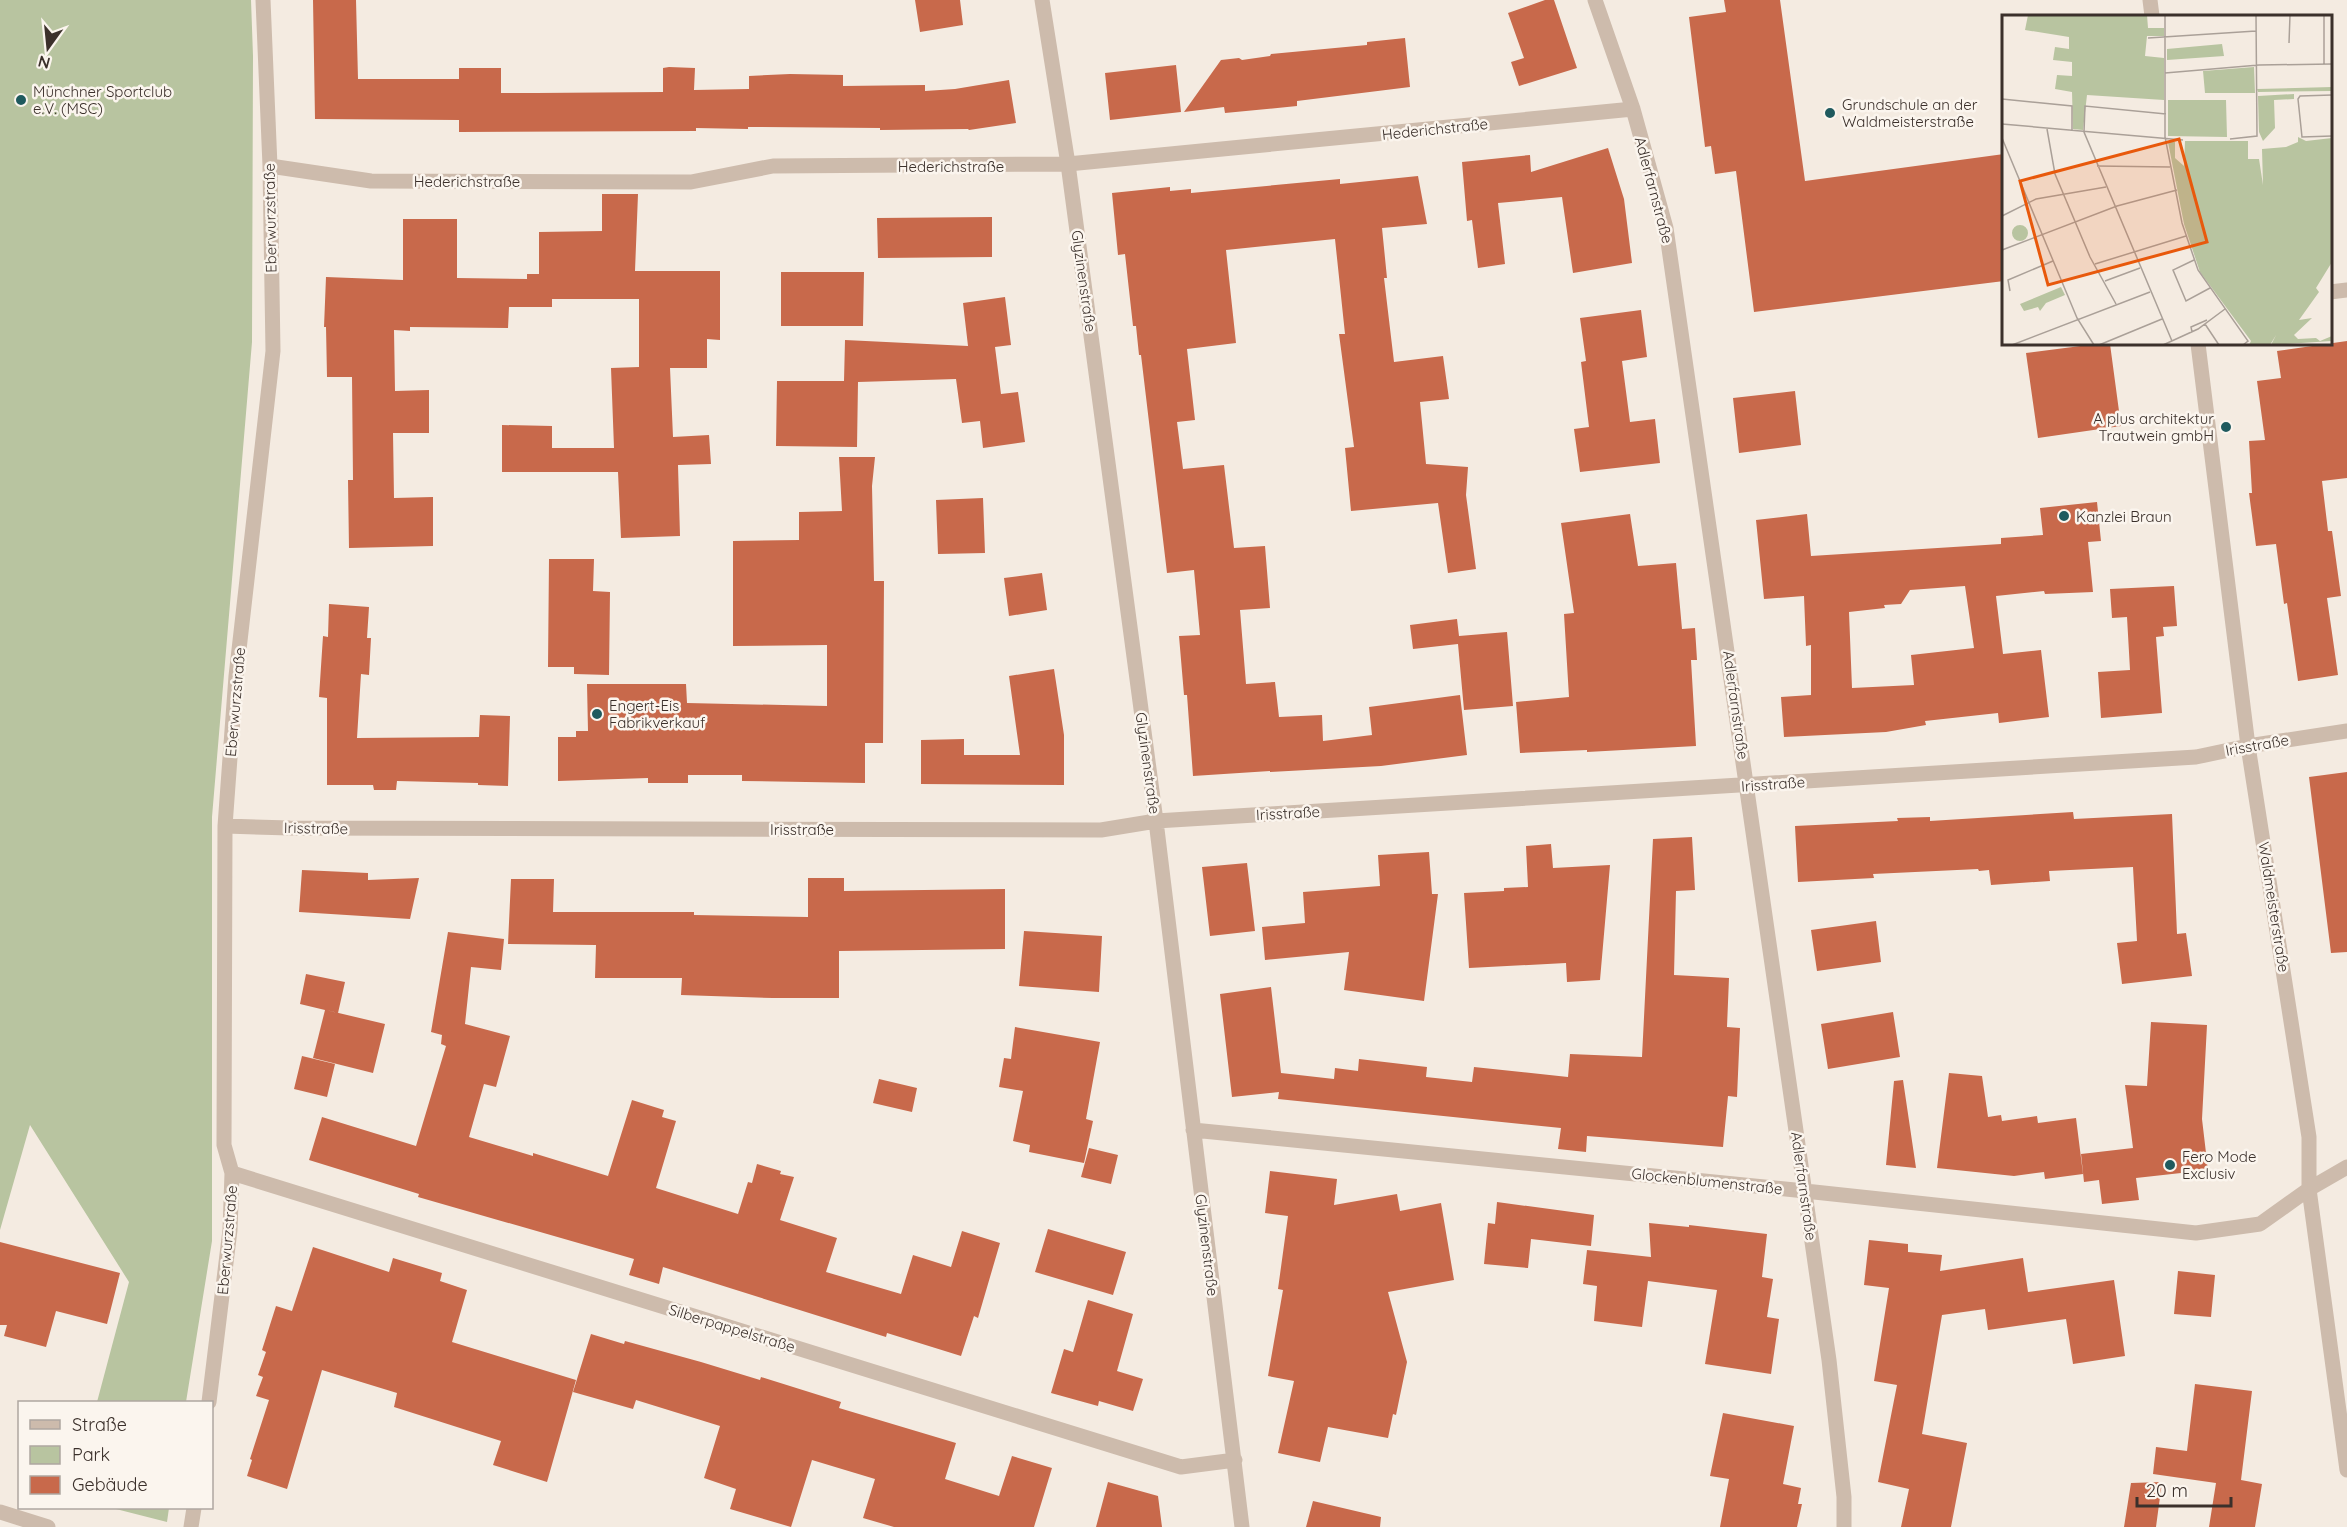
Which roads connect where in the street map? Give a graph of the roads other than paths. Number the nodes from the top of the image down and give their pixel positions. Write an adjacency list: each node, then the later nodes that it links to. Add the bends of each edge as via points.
1 (263, 0): 8 (street, Eberwurzstraße)
2 (1042, 0): 7 (street, Glyzinenstraße)
3 (1595, 0): 6 (street, Adlerfarnstraße)
4 (2150, 0): 5 (street)
5 (2152, 15)
6 (1633, 109): 7 (street, Hederichstraße); 14 (street, Adlerfarnstraße, via 1666,228)
7 (1068, 164): 8 (street, Hederichstraße, via 773,166 691,182 371,181); 15 (street, Glyzinenstraße)
8 (270, 166): 16 (street, Eberwurzstraße, via 273,351 236,676)
9 (2347, 290): 10 (street)
10 (2332, 292)
11 (2198, 345): 13 (street, Waldmeisterstraße)
12 (2347, 731): 13 (street, Irisstraße)
13 (2248, 746): 14 (street, Irisstraße, via 2196,757); 20 (street, Waldmeisterstraße, via 2309,1137)
14 (1748, 786): 15 (street, Irisstraße); 21 (street, Adlerfarnstraße)
15 (1156, 821): 16 (street, Irisstraße, via 1101,830); 17 (street, Glyzinenstraße)
16 (225, 826): 19 (street, Eberwurzstraße, via 224,1145)
17 (1192, 1131): 21 (street, Glockenblumenstraße); 23 (street, Glyzinenstraße)
18 (2347, 1167): 20 (street, Glockenblumenstraße)
19 (232, 1173): 22 (street, Eberwurzstraße, via 230,1230); 23 (street, Silberpappelstraße, via 1180,1467)
20 (2309, 1189): 21 (street, Glockenblumenstraße, via 2260,1224 2196,1233); 24 (street, Waldmeisterstraße)
21 (1805, 1191): 30 (street, Adlerfarnstraße, via 1830,1369)
22 (209, 1401)
23 (1235, 1460): 29 (street, Glyzinenstraße)
24 (2347, 1470)
25 (194, 1509): 28 (street)
26 (0, 1512): 27 (street)
27 (48, 1527)
28 (191, 1527)
29 (1242, 1527)
30 (1844, 1527)

